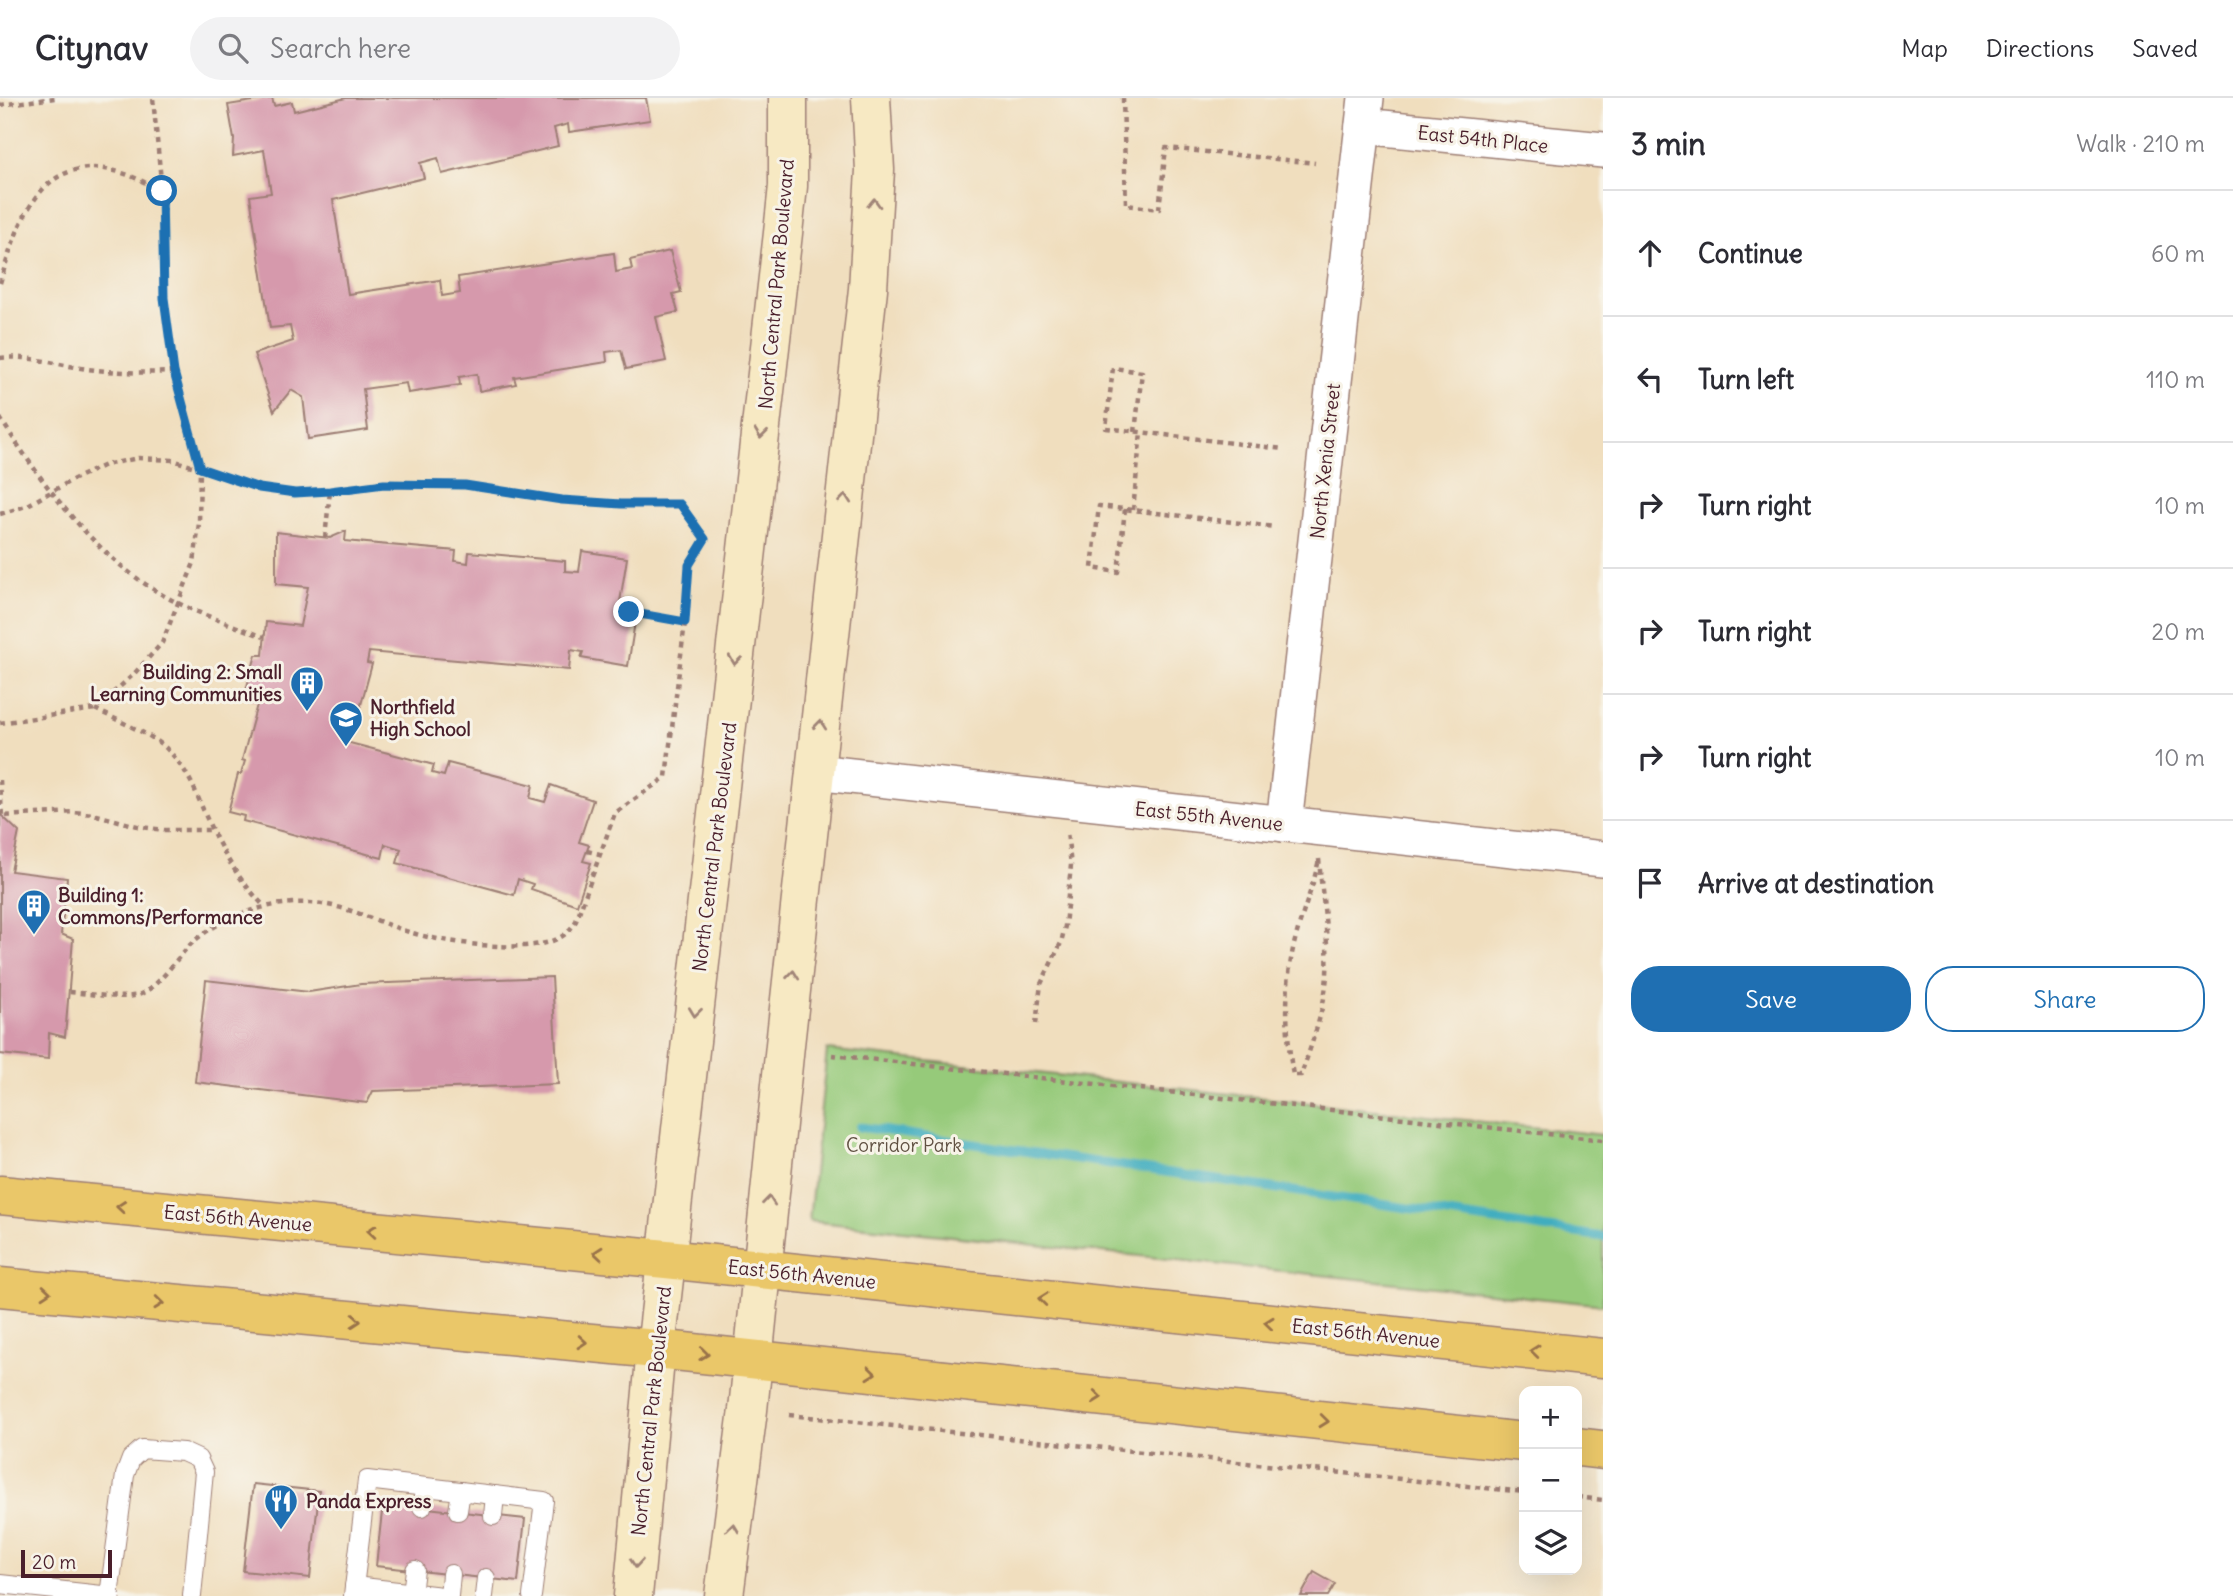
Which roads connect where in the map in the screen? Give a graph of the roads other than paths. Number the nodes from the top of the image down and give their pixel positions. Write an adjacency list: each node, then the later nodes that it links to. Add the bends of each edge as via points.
1 (788, 98): 9 (main road, North Central Park Boulevard, one-way to 9, via 788,186)
2 (871, 98): 5 (main road, one-way to 2, via 874,228)
3 (1364, 112): 4 (street, East 54th Place); 6 (street, North Xenia Street)
4 (1603, 150)
5 (815, 772): 6 (street, East 55th Avenue); 10 (main road, one-way to 5)
6 (1284, 824): 7 (street, East 55th Avenue)
7 (1603, 859)
8 (0, 1195): 9 (main road, East 56th Avenue, one-way to 8)
9 (666, 1259): 10 (main road, East 56th Avenue); 12 (main road, North Central Park Boulevard)
10 (761, 1269): 13 (main road, East 56th Avenue, one-way to 10); 14 (main road)
11 (0, 1287): 12 (main road, one-way to 12)
12 (656, 1349): 14 (main road, one-way to 14); 37 (main road, North Central Park Boulevard, one-way to 37)
13 (1603, 1358)
14 (753, 1360): 15 (main road, one-way to 15); 38 (main road, one-way to 14)
15 (1519, 1441)
16 (1582, 1448): 17 (main road)
17 (1603, 1450)
18 (424, 1487): 19 (lane); 21 (lane); 28 (lane, via 367,1480)
19 (461, 1491): 20 (lane); 22 (lane)
20 (495, 1495): 23 (lane); 36 (lane, via 544,1501)
21 (422, 1507)
22 (458, 1511)
23 (493, 1516)
24 (415, 1570): 30 (lane)
25 (451, 1574): 34 (lane)
26 (486, 1577): 35 (lane)
27 (0, 1584): 29 (lane)
28 (353, 1591): 30 (lane)
29 (55, 1593): 31 (lane)
30 (412, 1593): 33 (lane)
31 (110, 1596): 32 (lane, via 125,1475 131,1459 142,1449 183,1452 198,1459 204,1472)
32 (192, 1596)
33 (442, 1596)
34 (449, 1596)
35 (484, 1596)
36 (532, 1596)
37 (632, 1596)
38 (724, 1596)

